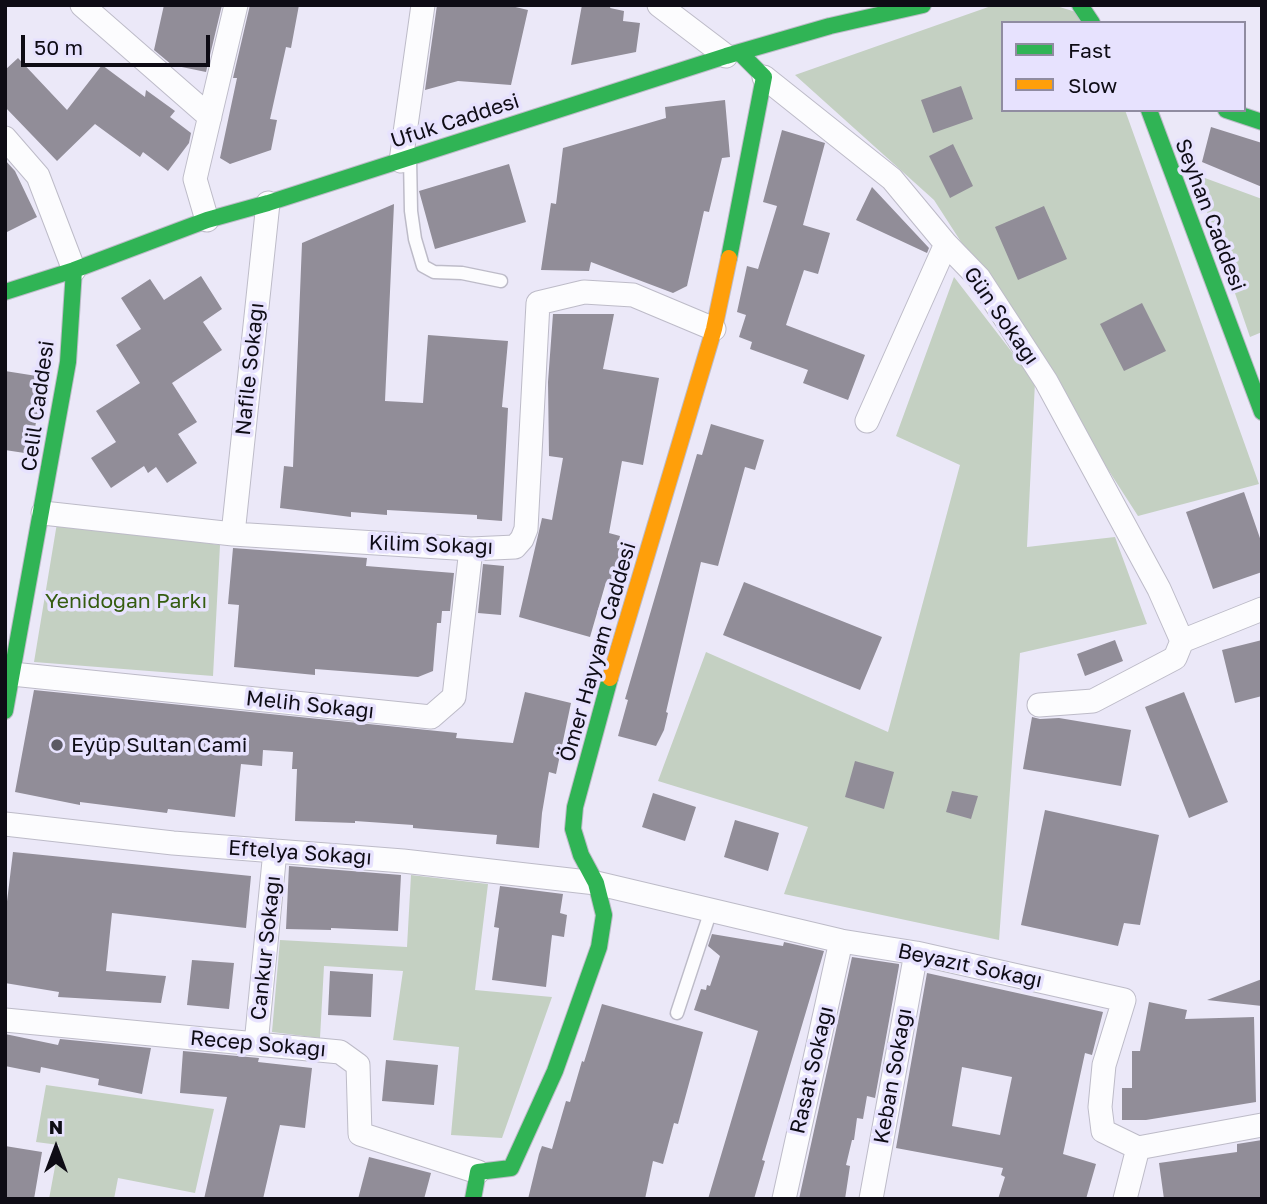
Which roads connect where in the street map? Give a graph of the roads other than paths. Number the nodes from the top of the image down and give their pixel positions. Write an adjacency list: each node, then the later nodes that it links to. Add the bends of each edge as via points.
1 (236, 5): 12 (street)
2 (423, 5): 15 (street)
3 (659, 5): 8 (street)
4 (923, 5): 8 (street, Ufuk Caddesi)
5 (1080, 5): 7 (street)
6 (88, 8): 12 (street)
7 (1091, 21)
8 (733, 55): 9 (street, Gün Sokağı); 15 (street, Ufuk Caddesi)
9 (764, 77): 18 (street, Gün Sokağı, via 892,179); 22 (street, Ömer Hayyam Caddesi)
10 (1150, 112): 23 (street, Seyhan Caddesi)
11 (1232, 112): 13 (street)
12 (209, 117): 17 (street, via 195,179)
13 (1262, 122)
14 (5, 138): 19 (street, via 37,176)
15 (406, 159): 16 (street, Ufuk Caddesi); 20 (lane, via 415,239 423,266 434,272)
16 (268, 203): 17 (street, Ufuk Caddesi); 26 (street, Nafile Sokağı)
17 (207, 220): 19 (street, Ufuk Caddesi)
18 (946, 244): 24 (street); 29 (street, Gün Sokağı, via 979,278 1046,381 1159,589)
19 (74, 270): 21 (street, Ufuk Caddesi); 25 (street, Celil Caddesi, via 68,362)
20 (501, 281)
21 (5, 292)
22 (714, 329): 27 (street, Kilim Sokağı, via 633,295 584,292 538,303 526,529 514,547); 35 (street, Ömer Hayyam Caddesi, via 575,807 573,829)
23 (1262, 412)
24 (867, 421)
25 (43, 513): 26 (street, Kilim Sokağı); 30 (street, Celil Caddesi)
26 (233, 534): 27 (street, Kilim Sokağı)
27 (471, 549): 30 (street, Melih Sokağı, via 454,697 431,717)
28 (1262, 609): 29 (street)
29 (1182, 641): 31 (street, via 1175,658 1093,701)
30 (10, 663): 32 (street, Celil Caddesi)
31 (1039, 705)
32 (5, 711)
33 (5, 824): 34 (street, Eftelya Sokağı)
34 (275, 851): 35 (street, Eftelya Sokağı); 41 (street, Cankur Sokağı)
35 (596, 883): 36 (street, Beyazıt Sokağı); 44 (street, Ömer Hayyam Caddesi, via 604,915 599,947 555,1070 511,1168)
36 (711, 910): 37 (street, Beyazıt Sokağı); 39 (lane)
37 (841, 941): 38 (street, Beyazıt Sokağı); 46 (street, Rasat Sokağı)
38 (916, 953): 43 (street, Beyazıt Sokağı, via 1124,1000 1104,1065 1100,1107 1103,1131); 47 (street, Keban Sokağı)
39 (677, 1013)
40 (5, 1020): 41 (street, Recep Sokağı)
41 (256, 1044): 44 (street, Recep Sokağı, via 340,1052 358,1065 360,1134)
42 (1262, 1125): 43 (street)
43 (1138, 1148): 48 (street)
44 (478, 1172): 45 (street)
45 (472, 1199)
46 (784, 1199)
47 (871, 1199)
48 (1125, 1199)

